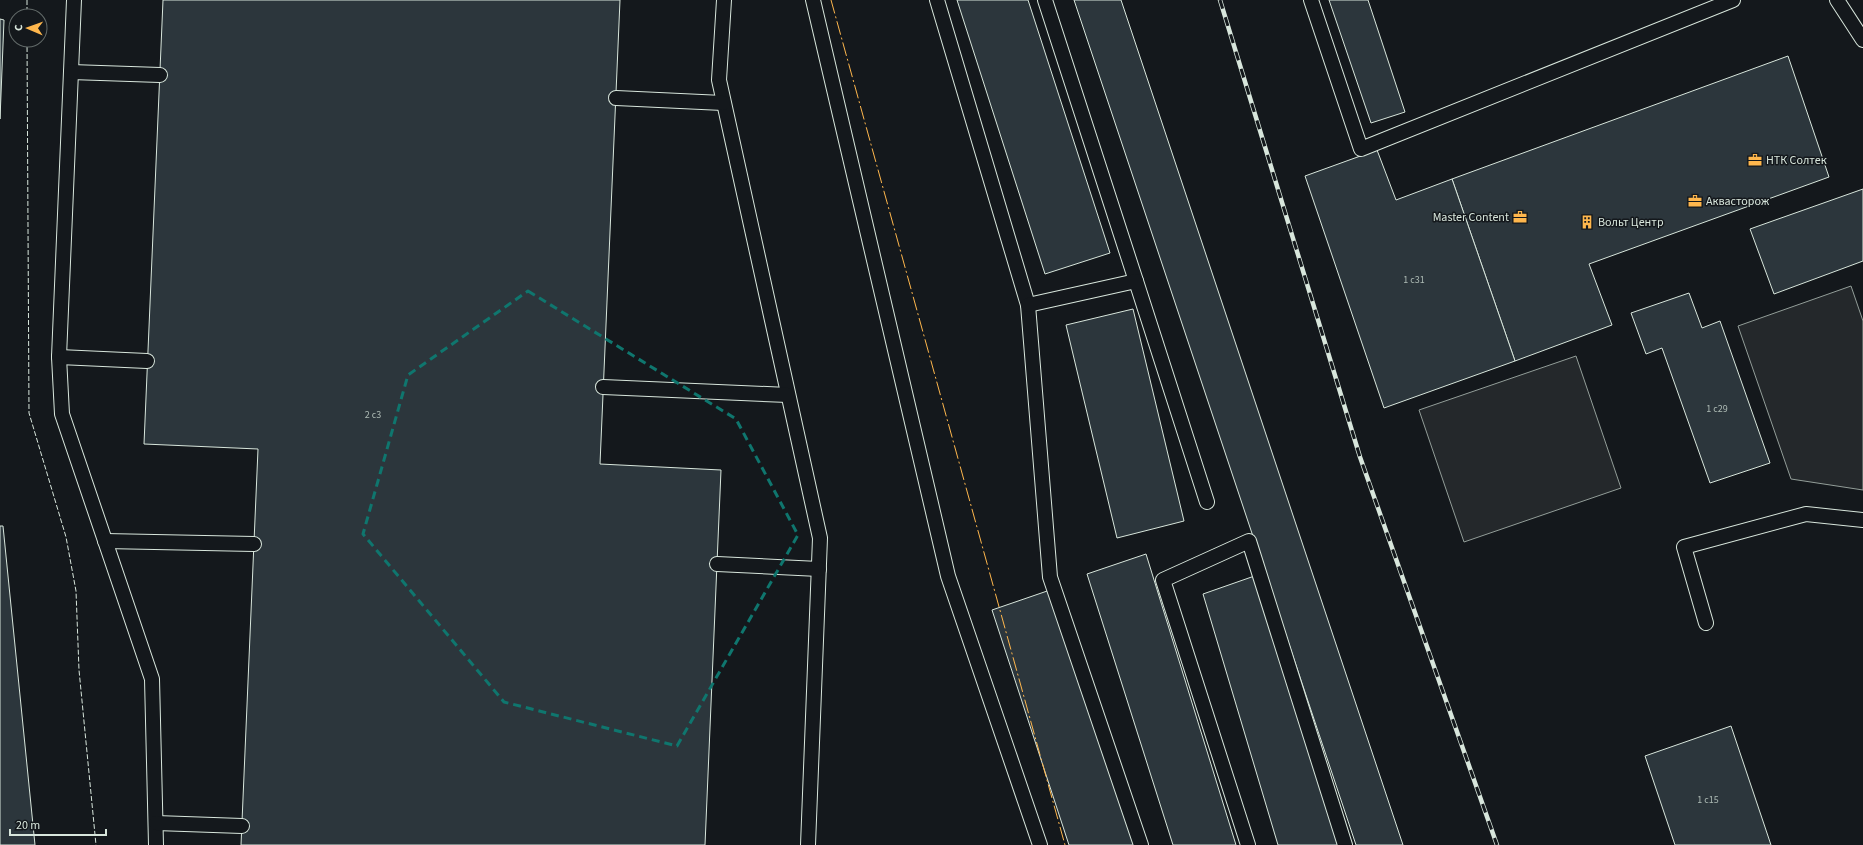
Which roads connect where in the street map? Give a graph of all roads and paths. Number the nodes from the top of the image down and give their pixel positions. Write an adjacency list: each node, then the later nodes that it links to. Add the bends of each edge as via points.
1 (74, 0): 10 (lane)
2 (724, 0): 13 (lane, via 719,80)
3 (814, 0): 31 (lane, via 948,576)
4 (937, 0): 15 (lane)
5 (1045, 0): 14 (lane)
6 (1311, 0): 7 (lane, via 1362,149)
7 (1730, 0)
8 (1837, 0): 9 (lane)
9 (1863, 40)
10 (71, 72): 11 (lane); 16 (lane)
11 (160, 75)
12 (616, 98): 13 (lane)
13 (723, 103): 19 (lane)
14 (1136, 281): 15 (lane); 20 (lane)
15 (1028, 305): 32 (lane, via 1050,577)
16 (59, 357): 17 (lane); 22 (lane, via 62,414)
17 (147, 361)
18 (603, 387): 19 (lane)
19 (788, 395): 25 (lane, via 820,538)
20 (1207, 502)
21 (1863, 520): 26 (lane, via 1806,514 1684,547)
22 (105, 541): 23 (lane); 27 (lane, via 152,679)
23 (254, 544)
24 (717, 564): 25 (lane)
25 (819, 569): 30 (lane)
26 (1706, 623)
27 (156, 823): 28 (lane); 29 (lane)
28 (242, 826)
29 (156, 845)
30 (808, 845)
31 (1040, 845)
32 (1141, 845)
33 (1248, 845): 34 (lane, via 1163,580 1249,541)
34 (1345, 845)

